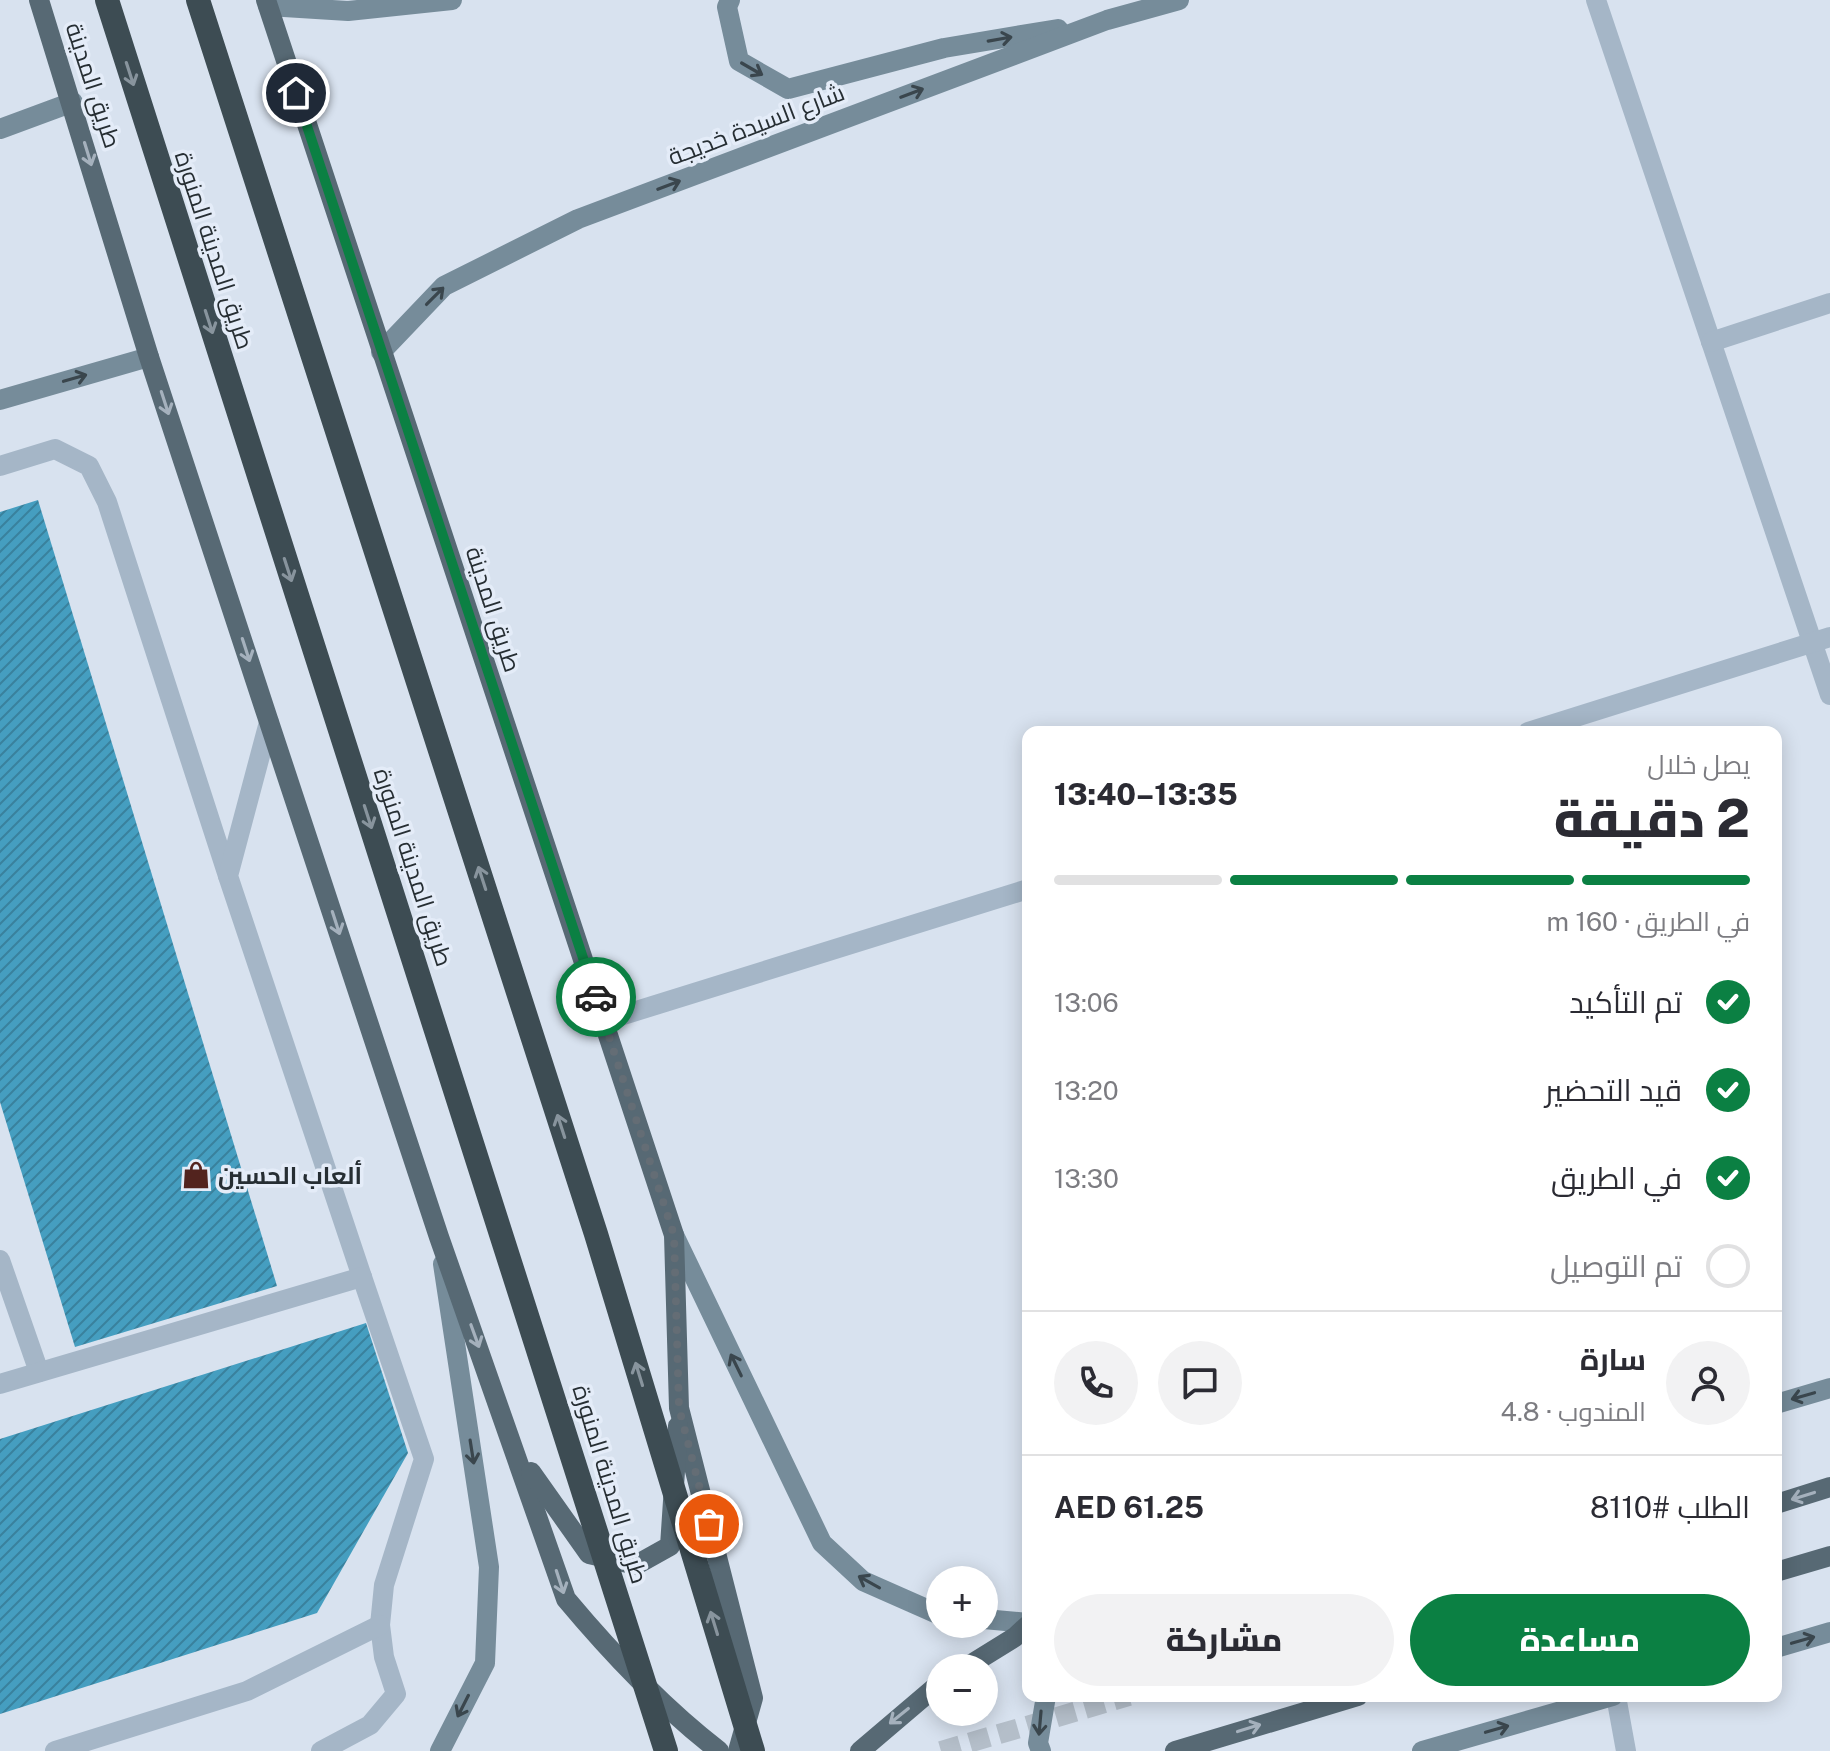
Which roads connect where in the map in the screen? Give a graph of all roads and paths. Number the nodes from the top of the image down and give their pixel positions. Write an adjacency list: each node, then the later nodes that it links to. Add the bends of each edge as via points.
1 (39, 0): 10 (main road, طريق المدينة)
2 (107, 0): 55 (highway, طريق المدينة المنورة, one-way to 55, bridge)
3 (198, 0): 58 (highway, one-way to 3, bridge, via 596,1234)
4 (452, 0): 8 (street, via 348,11)
5 (730, 0): 9 (street, one-way to 9, via 739,61 788,89 944,48)
6 (1179, 0): 9 (street, شارع السيدة خديجة)
7 (1596, 0): 13 (street)
8 (267, 3): 14 (main road, طريق المدينة)
9 (1107, 20): 14 (street, شارع السيدة خديجة, one-way to 9, via 444,286 578,219)
10 (73, 102): 11 (street); 15 (main road, طريق المدينة, one-way to 15)
11 (0, 129)
12 (1830, 303): 13 (street)
13 (1711, 342): 18 (street)
14 (381, 352): 24 (main road, طريق المدينة)
15 (149, 357): 16 (street, one-way to 15); 20 (main road, طريق المدينة, one-way to 20)
16 (0, 400)
17 (0, 466): 22 (street, via 55,449 89,466 107,502)
18 (1821, 640): 19 (street); 21 (street)
19 (1830, 695)
20 (269, 722): 22 (street); 26 (main road, طريق المدينة, one-way to 26)
21 (1547, 726)
22 (228, 876): 28 (street)
23 (1022, 891): 24 (street)
24 (604, 1021): 25 (main road, طريق المدينة)
25 (674, 1235): 33 (main road, طريق المدينة); 39 (street, one-way to 25, via 863,1581 822,1543)
26 (439, 1237): 34 (main road, طريق المدينة, one-way to 34); 54 (street, one-way to 54, via 489,1567 485,1663)
27 (0, 1260): 29 (street)
28 (362, 1277): 29 (street); 42 (street, via 424,1459 384,1585)
29 (39, 1372): 30 (street)
30 (0, 1384)
31 (1830, 1388): 32 (street, one-way to 32)
32 (1782, 1402)
33 (679, 1408): 34 (main road, via 670,1546 636,1565 589,1554); 57 (main road, via 753,1698)
34 (517, 1452): 56 (main road, one-way to 56, via 566,1599 676,1716)
35 (1830, 1487): 36 (main road, one-way to 36)
36 (1782, 1502)
37 (1830, 1556): 38 (main road)
38 (1782, 1570)
39 (926, 1609)
40 (998, 1621): 41 (street)
41 (1022, 1623)
42 (380, 1625): 52 (street, via 247,1691); 53 (street, via 396,1694 370,1725)
43 (1022, 1630): 46 (main road)
44 (1830, 1632): 45 (street, one-way to 44)
45 (1782, 1646)
46 (988, 1654)
47 (926, 1695): 59 (main road, one-way to 59)
48 (1045, 1702): 60 (street, one-way to 60)
49 (1338, 1702): 61 (main road, one-way to 49)
50 (1594, 1702): 62 (street, one-way to 50)
51 (1616, 1702): 63 (street)
52 (55, 1751)
53 (321, 1751)
54 (440, 1751)
55 (666, 1751)
56 (719, 1751)
57 (738, 1751)
58 (753, 1751)
59 (860, 1751)
60 (1041, 1751)
61 (1175, 1751)
62 (1422, 1751)
63 (1626, 1751)

